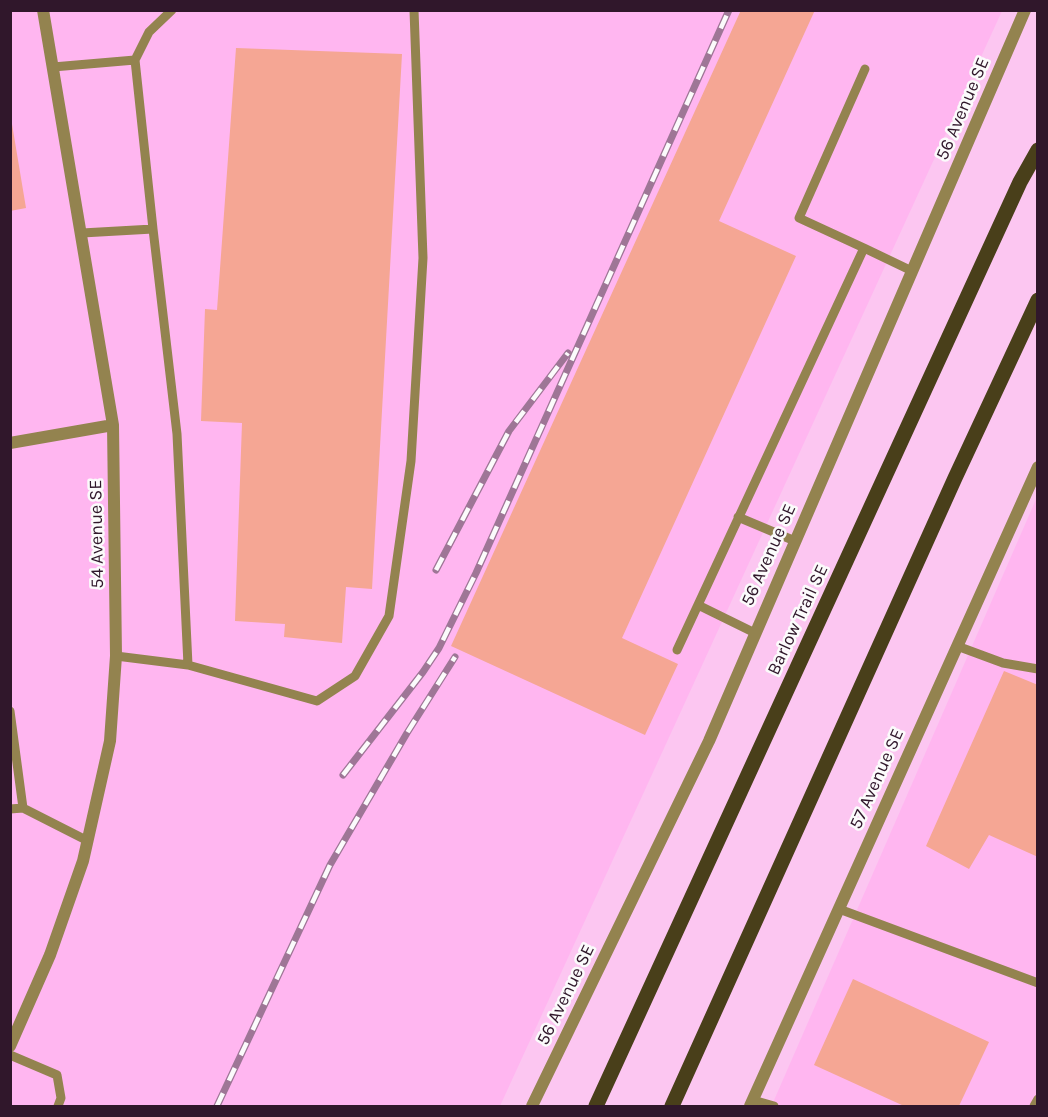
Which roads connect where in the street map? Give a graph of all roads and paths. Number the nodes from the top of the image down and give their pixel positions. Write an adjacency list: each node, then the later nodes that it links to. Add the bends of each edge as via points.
1 (43, 10): 6 (street, 54 Avenue SE)
2 (172, 10): 5 (lane, via 149,32)
3 (414, 10): 24 (lane, via 423,258 411,461 389,616 355,676 317,701)
4 (1025, 10): 12 (street, 56 Avenue SE)
5 (135, 60): 6 (lane); 9 (lane)
6 (53, 68): 10 (street, 54 Avenue SE)
7 (865, 69): 11 (lane, via 799,218)
8 (1038, 150): 38 (main road, Barlow Trail SE)
9 (153, 229): 10 (lane); 24 (lane, via 177,434)
10 (82, 233): 14 (street, 54 Avenue SE)
11 (864, 249): 12 (lane); 17 (lane)
12 (912, 271): 18 (street, 56 Avenue SE)
13 (1038, 300): 39 (main road)
14 (113, 424): 15 (street); 23 (street, 54 Avenue SE)
15 (10, 442)
16 (1038, 467): 21 (street, 57 Avenue SE)
17 (738, 518): 18 (lane); 19 (lane)
18 (795, 541): 20 (street, 56 Avenue SE)
19 (698, 605): 20 (lane); 22 (lane)
20 (755, 633): 37 (street, 56 Avenue SE, via 709,741)
21 (957, 646): 25 (lane, via 1003,663); 30 (street, 57 Avenue SE)
22 (677, 650)
23 (116, 656): 24 (lane); 29 (street, 54 Avenue SE, via 110,741)
24 (188, 665)
25 (1038, 669)
26 (10, 711): 27 (lane)
27 (23, 808): 28 (lane); 29 (lane)
28 (10, 809)
29 (87, 841): 32 (street, 54 Avenue SE, via 50,956)
30 (839, 909): 31 (lane); 35 (street, 57 Avenue SE)
31 (1038, 983)
32 (10, 1046)
33 (10, 1055): 36 (lane, via 57,1075 62,1098)
34 (1038, 1099): 41 (lane)
35 (751, 1103): 40 (lane)
36 (58, 1107)
37 (532, 1107)
38 (596, 1107)
39 (672, 1107)
40 (774, 1107)
41 (1034, 1107)

